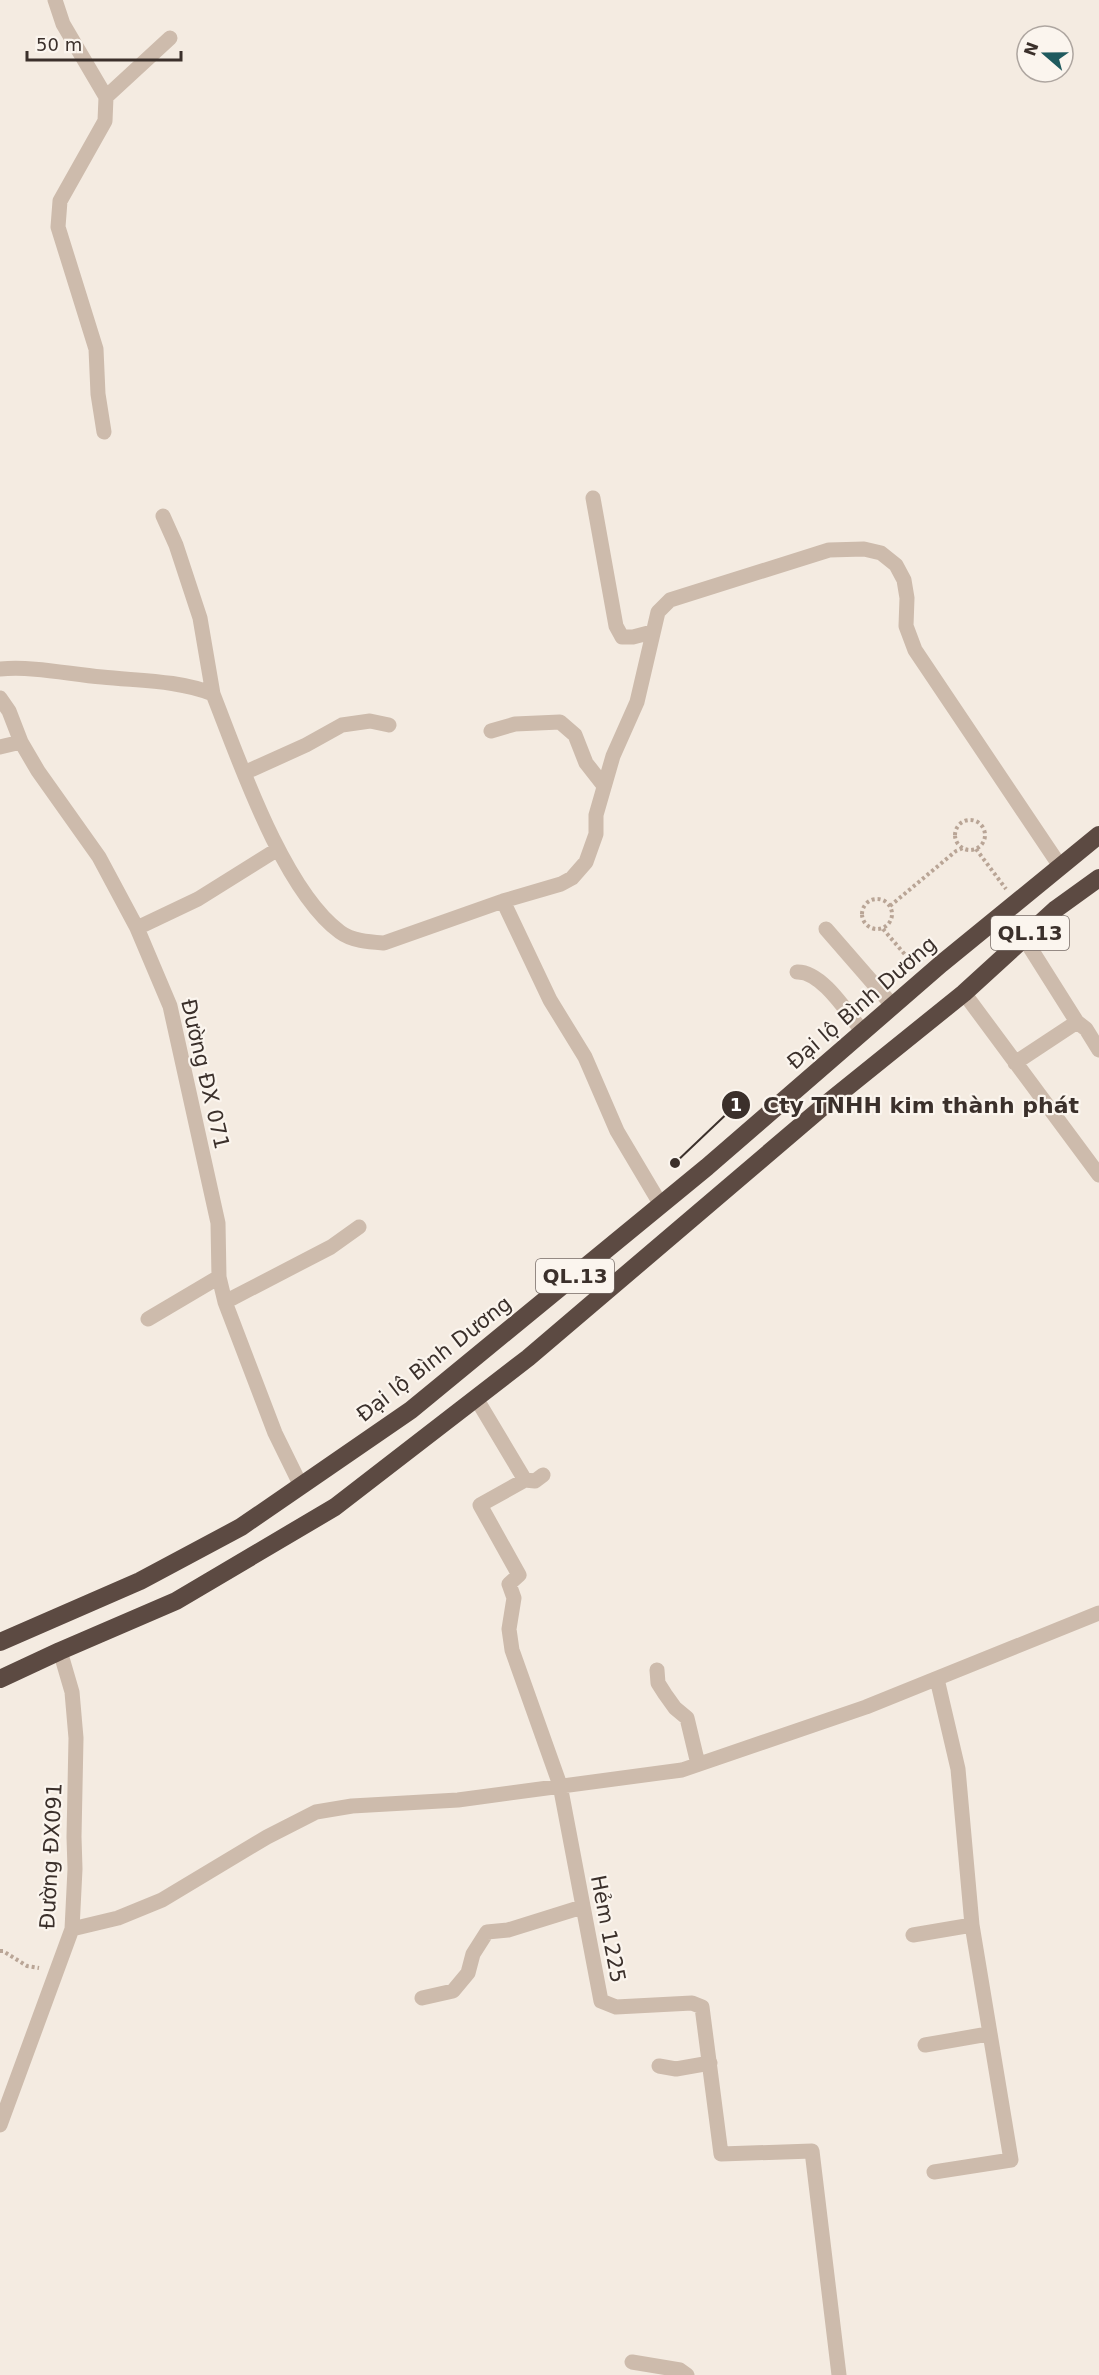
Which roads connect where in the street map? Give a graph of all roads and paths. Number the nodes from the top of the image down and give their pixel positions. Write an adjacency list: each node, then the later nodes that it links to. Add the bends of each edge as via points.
1 (55, 0): 3 (street, via 63,24)
2 (170, 38): 3 (street)
3 (106, 97): 4 (street, via 105,121 60,201 58,227 96,349)
4 (104, 432)
5 (593, 498): 7 (street, via 616,626 622,637)
6 (163, 516): 9 (street, via 200,618)
7 (652, 632): 16 (street, via 637,702); 21 (street, via 658,612 670,600 829,550 881,552 896,565 904,580 906,626 915,650)
8 (0, 669): 9 (street, via 25,667 162,682)
9 (213, 694): 15 (street)
10 (0, 698): 13 (street, Đường ĐX 071)
11 (389, 725): 15 (street, via 370,721 342,725)
12 (492, 731): 16 (street, via 514,724 561,722 575,735 586,763)
13 (21, 742): 14 (street); 26 (street, Đường ĐX 071, via 99,857)
14 (0, 747)
15 (244, 773): 19 (street)
16 (604, 786): 23 (street, via 596,815 596,834 586,862 572,878)
17 (1099, 835): 21 (highway, Đại lộ Bình Dương / QL.13)
18 (963, 848): 20 (path); 20 (path, via 955,837 956,831 959,824 972,819 986,832 982,846); 25 (path)
19 (278, 849): 23 (street, via 326,919 342,934 366,942 384,943); 26 (street, via 198,900)
20 (976, 849): 24 (path)
21 (1060, 866): 24 (highway, Đại lộ Bình Dương / QL.13)
22 (1099, 878): 29 (highway, QL.13)
23 (503, 901): 39 (street, via 550,1000 585,1057 617,1131)
24 (1016, 902): 31 (highway, Đại lộ Bình Dương / QL.13)
25 (890, 906): 28 (path, via 892,919); 28 (path, via 878,899 862,910 864,923 876,930)
26 (137, 928): 41 (street, Đường ĐX 071, via 170,1006 218,1223)
27 (826, 929): 33 (street)
28 (883, 929): 31 (path)
29 (1024, 938): 32 (highway, QL.13); 34 (street)
30 (797, 972): 35 (street, via 812,975 826,987)
31 (925, 978): 33 (highway, Đại lộ Bình Dương / QL.13)
32 (964, 993): 37 (street); 44 (highway, QL.13)
33 (893, 1006): 35 (highway, Đại lộ Bình Dương / QL.13)
34 (1077, 1022): 36 (street); 37 (street)
35 (863, 1032): 39 (highway, Đại lộ Bình Dương / QL.13)
36 (1099, 1050)
37 (1015, 1063): 38 (street)
38 (1099, 1175)
39 (661, 1205): 47 (highway, Đại lộ Bình Dương / QL.13, via 411,1410)
40 (359, 1227): 42 (street, via 331,1247)
41 (219, 1277): 42 (street, Đường ĐX 071); 43 (street)
42 (225, 1302): 47 (street, Đường ĐX 071, via 275,1433)
43 (148, 1319)
44 (476, 1398): 46 (street); 50 (highway, QL.13, via 335,1507 176,1601)
45 (543, 1475): 46 (street, via 535,1481)
46 (525, 1480): 55 (street, Hẻm 1225, via 480,1505 519,1575 508,1584 514,1598 509,1629 512,1650)
47 (301, 1486): 49 (highway, Đại lộ Bình Dương / QL.13, via 241,1527 140,1581)
48 (1099, 1613): 53 (street)
49 (0, 1641)
50 (60, 1651): 52 (highway, QL.13); 58 (street, Đường ĐX091, via 72,1692 76,1738)
51 (657, 1670): 54 (street, via 658,1683 687,1718)
52 (0, 1679)
53 (937, 1679): 54 (street); 57 (street, via 958,1769)
54 (698, 1764): 55 (street, via 682,1770)
55 (560, 1785): 56 (street, Hẻm 1225); 58 (street, via 458,1800 316,1812 162,1900 118,1918)
56 (582, 1907): 62 (street, via 508,1930 487,1932 473,1954 468,1973 453,1991); 65 (street, Hẻm 1225, via 601,2001 616,2007 692,2003 702,2007)
57 (972, 1925): 59 (street); 63 (street)
58 (72, 1929): 61 (street, Đường ĐX091)
59 (912, 1935)
60 (0, 1951): 61 (path, via 27,1966)
61 (57, 1971): 67 (street, Đường ĐX091)
62 (422, 1998)
63 (988, 2034): 64 (street); 68 (street, via 1011,2160)
64 (925, 2045)
65 (710, 2063): 66 (street, via 676,2069); 71 (street, Hẻm 1225, via 721,2154 812,2151)
66 (659, 2066)
67 (0, 2125)
68 (934, 2172)
69 (632, 2362): 70 (street, via 680,2370)
70 (687, 2375)
71 (839, 2375)

